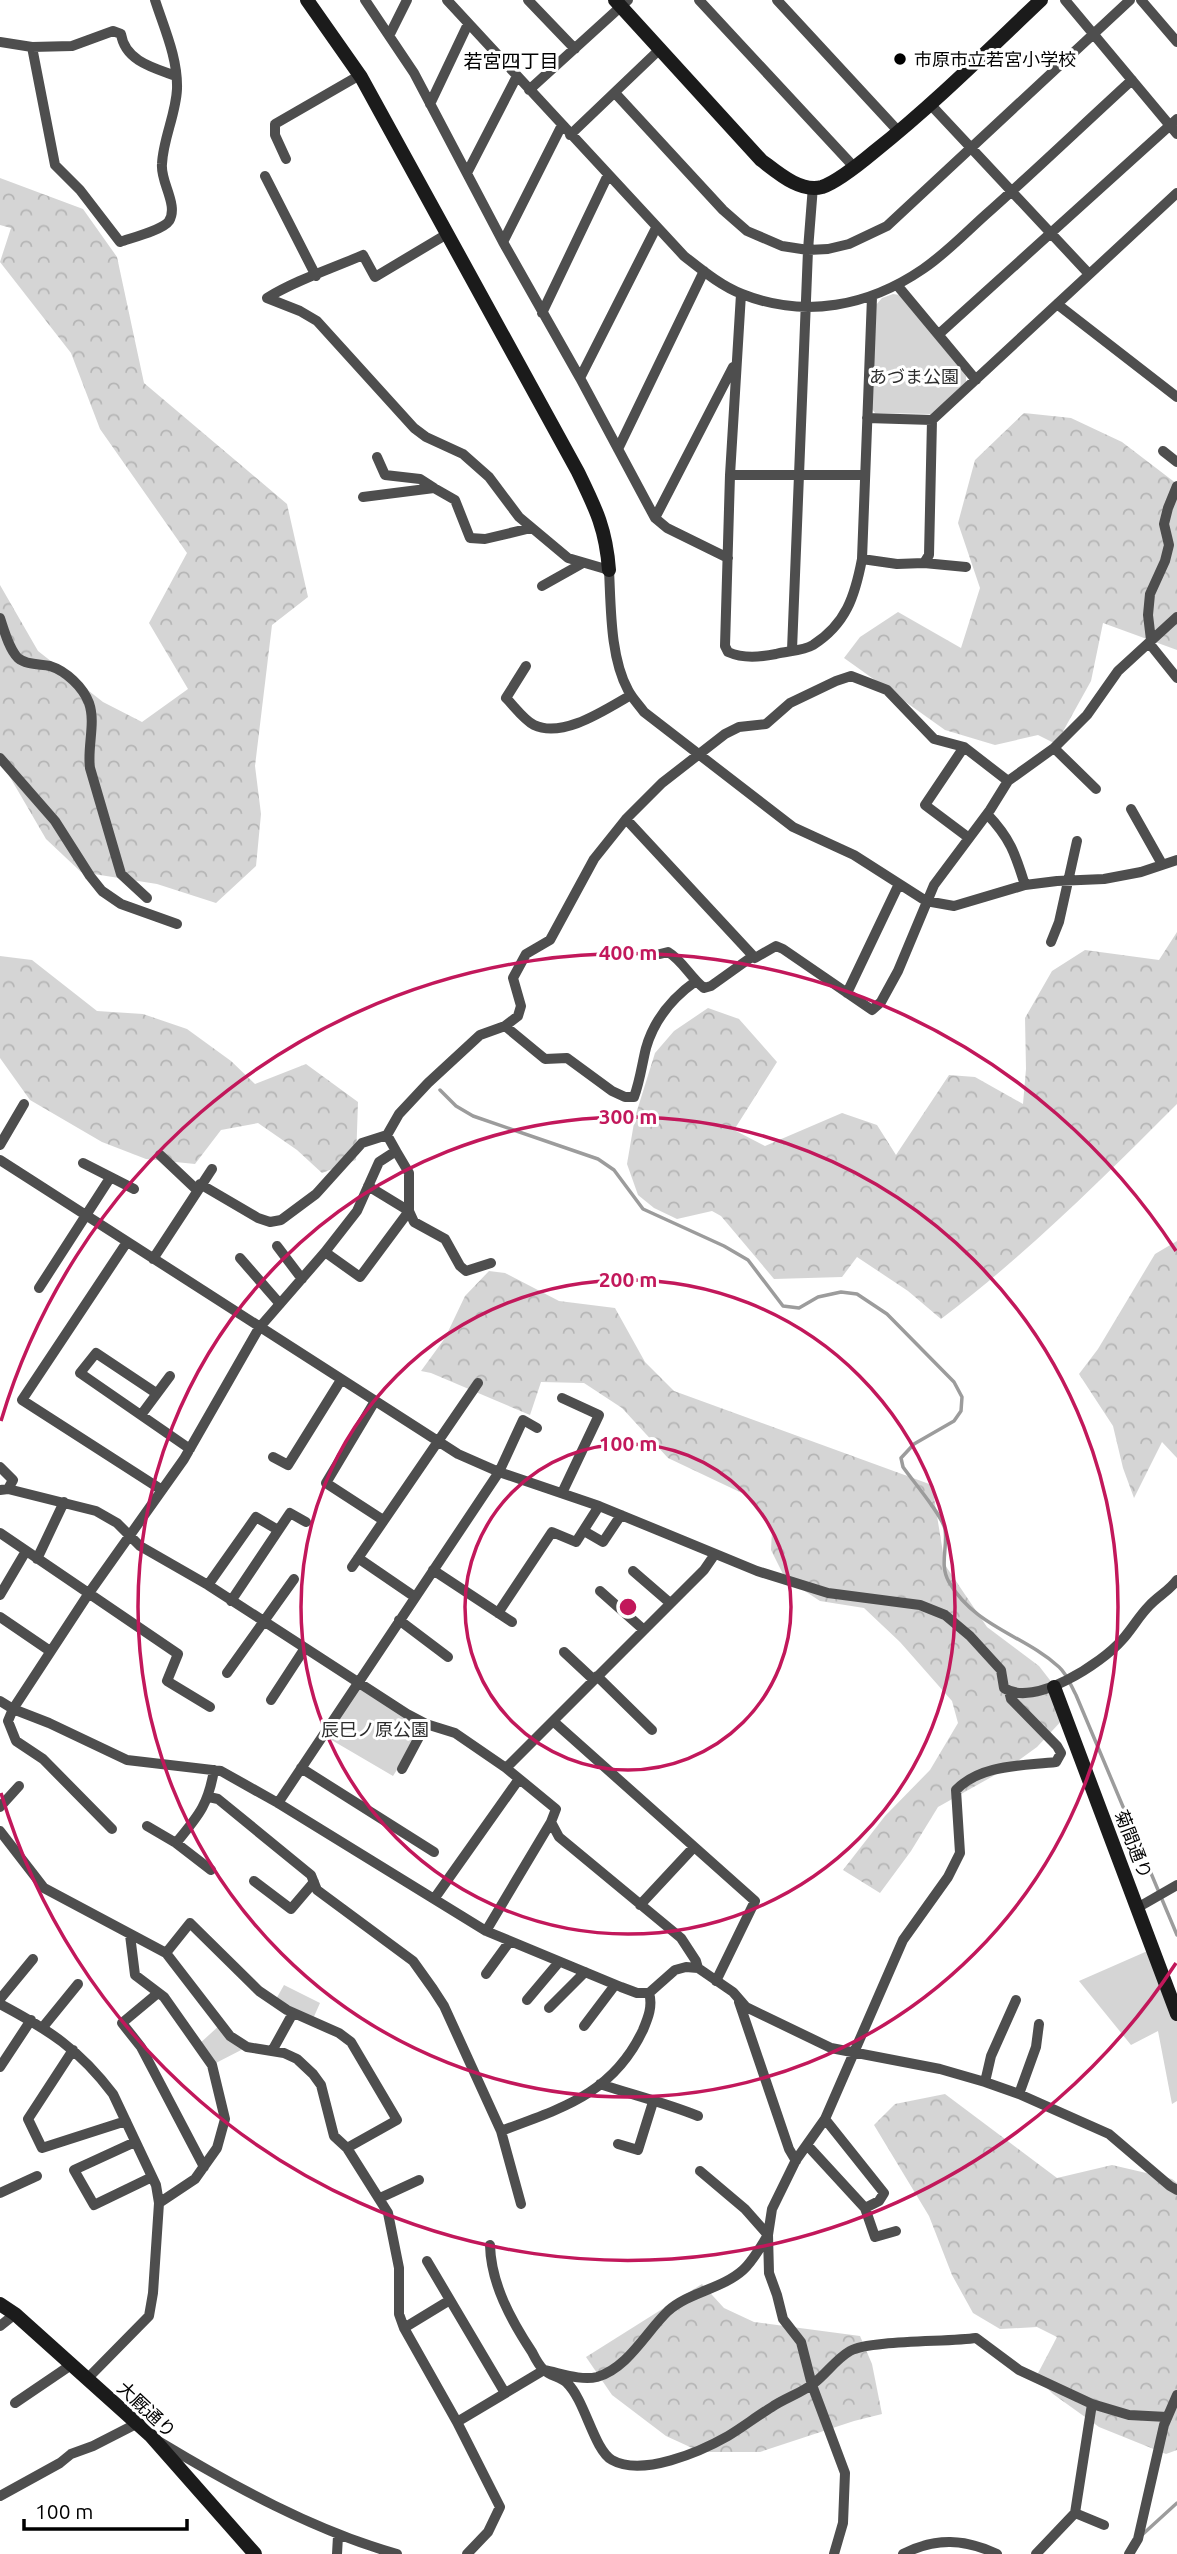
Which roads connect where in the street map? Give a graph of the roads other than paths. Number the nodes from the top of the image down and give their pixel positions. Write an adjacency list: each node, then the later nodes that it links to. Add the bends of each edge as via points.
1 (155, 0): 23 (street)
2 (307, 0): 22 (street)
3 (365, 0): 15 (street)
4 (407, 0): 15 (street)
5 (447, 0): 14 (street)
6 (528, 0): 20 (street)
7 (699, 0): 36 (street)
8 (777, 0): 32 (street)
9 (1041, 0): 29 (street)
10 (1065, 0): 16 (street)
11 (1129, 0): 16 (street)
12 (1141, 0): 18 (street)
13 (621, 2): 20 (street); 21 (street)
14 (468, 24): 24 (street); 28 (street)
15 (390, 34): 28 (street)
16 (1093, 34): 25 (street); 34 (street)
17 (0, 42): 19 (street)
18 (1177, 42)
19 (32, 47): 23 (street, via 72,46 113,31 121,34 134,58); 23 (street, via 55,165 120,242 165,225 171,218 173,208 162,180 162,163)
20 (575, 49): 26 (street)
21 (659, 50): 27 (street); 40 (street, via 761,160 786,179)
22 (360, 75): 35 (street, via 275,124); 45 (street)
23 (176, 76)
24 (517, 76): 26 (street); 37 (street)
25 (1132, 80): 31 (street); 41 (street)
26 (529, 90): 30 (street)
27 (615, 93): 33 (street); 47 (street, via 747,231 782,246)
28 (430, 104): 37 (street)
29 (930, 104): 32 (street); 34 (street)
30 (562, 125): 33 (street); 46 (street)
31 (1175, 126): 44 (street)
32 (899, 132): 36 (street)
33 (570, 135): 39 (street)
34 (971, 147): 41 (street); 47 (street, via 887,226 849,244)
35 (286, 159)
36 (855, 168): 40 (street, via 822,187)
37 (467, 173): 46 (street)
38 (265, 176): 50 (street)
39 (608, 176): 43 (street); 56 (street)
40 (813, 186): 47 (street)
41 (1012, 191): 44 (street); 51 (street, via 925,268)
42 (1177, 193): 49 (street)
43 (656, 228): 48 (street); 59 (street)
44 (1051, 233): 49 (street); 57 (street)
45 (447, 234): 50 (street, via 375,277 363,255); 81 (street, via 598,512 605,532)
46 (503, 242): 56 (street)
47 (807, 250): 55 (street)
48 (704, 271): 52 (street); 64 (street)
49 (1089, 274): 54 (street)
50 (316, 276): 75 (street, via 291,283 267,298 317,321 414,428 463,454 489,477 508,506)
51 (897, 285): 53 (street); 57 (street)
52 (741, 294): 55 (street); 58 (street)
53 (872, 297): 55 (street); 62 (street)
54 (1057, 304): 60 (street); 61 (street)
55 (806, 306): 69 (street)
56 (542, 313): 59 (street)
57 (939, 334): 60 (street)
58 (736, 361): 68 (street); 74 (street)
59 (580, 378): 64 (street)
60 (976, 380): 63 (street)
61 (1177, 397)
62 (867, 418): 63 (street); 70 (street)
63 (932, 420): 79 (street, via 929,555)
64 (618, 449): 74 (street)
65 (1163, 451): 67 (street)
66 (377, 457): 72 (street, via 385,475 420,479)
67 (1177, 462)
68 (730, 475): 69 (street); 76 (street)
69 (797, 475): 70 (street); 86 (street)
70 (864, 475): 77 (street)
71 (1177, 486): 85 (street, via 1164,524 1165,561 1150,594)
72 (434, 488): 73 (street); 75 (street, via 455,500 470,538 485,540)
73 (363, 497)
74 (655, 518): 76 (street)
75 (531, 528): 78 (street, via 568,558)
76 (728, 558): 86 (street, via 728,652 760,657)
77 (862, 559): 79 (street); 86 (street, via 856,592 846,613 811,646)
78 (583, 563): 81 (street); 82 (street)
79 (924, 563): 80 (street)
80 (966, 567)
81 (608, 570): 89 (street, via 618,660)
82 (542, 586)
83 (1177, 617): 85 (street)
84 (0, 618): 106 (street, via 17,657 61,671 88,701 90,768 121,874)
85 (1150, 641): 88 (street); 91 (street, via 1118,671 1087,715)
86 (792, 650)
87 (526, 666): 89 (street, via 506,698 532,725 552,730 568,726)
88 (1177, 678)
89 (631, 695): 92 (street, via 644,712)
90 (964, 747): 92 (street, via 934,739 887,690 851,676 790,703 766,724 725,734); 94 (street); 99 (street, via 925,805)
91 (1054, 748): 94 (street); 95 (street)
92 (700, 755): 98 (street, via 662,783); 104 (street, via 793,827 853,855)
93 (0, 758): 108 (street, via 55,821 102,891 121,904)
94 (1008, 781): 97 (street)
95 (1096, 789)
96 (1131, 809): 102 (street)
97 (987, 814): 99 (street); 105 (street, via 1004,831)
98 (626, 819): 111 (street); 114 (street, via 594,859 550,940 526,954 513,978 521,1006 518,1016)
99 (969, 838): 107 (street)
100 (1077, 841): 103 (street)
101 (1177, 860): 102 (street)
102 (1162, 864): 103 (street, via 1104,880)
103 (1069, 880): 105 (street); 109 (street)
104 (899, 884): 107 (street); 113 (street)
105 (1025, 885): 107 (street, via 954,906)
106 (147, 898)
107 (926, 901): 113 (street, via 881,1002 872,1010)
108 (177, 924)
109 (1051, 942)
110 (660, 954): 112 (street, via 676,957)
111 (753, 956): 112 (street, via 711,986 704,988); 113 (street, via 776,946)
112 (696, 981): 114 (street, via 656,1022 635,1097 612,1091 567,1058 545,1059)
113 (847, 993)
114 (505, 1026): 116 (street, via 480,1035 428,1083 399,1114)
115 (24, 1104): 117 (street)
116 (387, 1135): 118 (street); 125 (street, via 362,1143 316,1194 281,1220 258,1218)
117 (0, 1145)
118 (396, 1151): 124 (street, via 379,1162); 127 (street, via 409,1173)
119 (160, 1155): 125 (street)
120 (0, 1160): 128 (street)
121 (83, 1163): 123 (street)
122 (212, 1169): 125 (street)
123 (110, 1178): 126 (street); 128 (street)
124 (368, 1186): 127 (street); 131 (street, via 357,1211)
125 (198, 1187): 133 (street)
126 (134, 1189)
127 (409, 1211): 131 (street, via 360,1277); 134 (street, via 419,1226 445,1239 466,1271)
128 (85, 1215): 129 (street); 136 (street)
129 (127, 1242): 133 (street); 153 (street, via 22,1400)
130 (277, 1246): 135 (street)
131 (325, 1252): 135 (street)
132 (240, 1258): 137 (street)
133 (153, 1259): 138 (street)
134 (491, 1263)
135 (302, 1279): 137 (street)
136 (39, 1288)
137 (280, 1304): 138 (street)
138 (260, 1328): 140 (street); 148 (street)
139 (170, 1376): 142 (street)
140 (341, 1380): 144 (street); 149 (street, via 288,1465)
141 (478, 1383): 147 (street)
142 (156, 1392): 145 (street); 145 (street, via 96,1353 80,1373)
143 (562, 1398): 154 (street, via 599,1415)
144 (375, 1401): 147 (street); 158 (street, via 326,1483)
145 (141, 1415): 148 (street)
146 (537, 1428): 151 (street, via 523,1420)
147 (437, 1440): 151 (street); 158 (street)
148 (190, 1449): 153 (street)
149 (273, 1457)
150 (0, 1467): 152 (street, via 13,1480)
151 (499, 1472): 154 (street); 167 (street)
152 (4, 1489): 155 (street)
153 (162, 1490): 163 (street)
154 (562, 1493): 156 (street)
155 (64, 1502): 163 (street, via 96,1511); 166 (street)
156 (599, 1506): 157 (street); 161 (street)
157 (621, 1515): 161 (street, via 603,1542); 165 (street)
158 (383, 1520): 175 (street, via 355,1563)
159 (306, 1522): 160 (street, via 290,1513)
160 (278, 1530): 171 (street, via 256,1517); 176 (street)
161 (584, 1531): 178 (street, via 576,1542 552,1532)
162 (0, 1533): 164 (street)
163 (130, 1535): 171 (street, via 140,1546); 173 (street)
164 (26, 1551): 166 (street); 174 (street)
165 (715, 1554): 177 (street); 192 (street, via 828,1593 910,1603 945,1615 989,1656)
166 (37, 1559): 173 (street)
167 (433, 1570): 175 (street); 178 (street)
168 (633, 1571): 177 (street)
169 (294, 1579): 181 (street)
170 (1177, 1580): 191 (street, via 1116,1646)
171 (208, 1585): 176 (street)
172 (600, 1591): 183 (street)
173 (89, 1593): 185 (street); 195 (street, via 178,1654 167,1681)
174 (0, 1595)
175 (415, 1597): 180 (street)
176 (230, 1601): 181 (street)
177 (670, 1603): 183 (street)
178 (498, 1613): 182 (street)
179 (0, 1617): 185 (street)
180 (399, 1620): 187 (street); 190 (street)
181 (263, 1621): 184 (street); 188 (street)
182 (512, 1622)
183 (644, 1630): 189 (street)
184 (306, 1648): 190 (street); 193 (street)
185 (50, 1651): 196 (street)
186 (564, 1651): 189 (street)
187 (448, 1657)
188 (227, 1673)
189 (596, 1678): 197 (street); 199 (street)
190 (358, 1681): 198 (street); 200 (street)
191 (1054, 1687): 192 (street); 222 (street, 菊間通り)
192 (1009, 1691): 250 (street, via 1011,1699 1061,1753 1056,1762 985,1771 956,1790 960,1853 903,1940)
193 (271, 1700)
194 (0, 1701): 196 (street)
195 (210, 1707)
196 (13, 1709): 203 (street, via 127,1760); 211 (street, via 8,1721 16,1741 43,1759)
197 (553, 1721): 201 (street); 214 (street)
198 (426, 1724): 201 (street, via 455,1733); 202 (street)
199 (652, 1730)
200 (301, 1768): 207 (street); 215 (street)
201 (506, 1768): 204 (street)
202 (402, 1769)
203 (214, 1770): 206 (street); 207 (street)
204 (519, 1779): 209 (street, via 556,1809); 220 (street)
205 (19, 1786): 208 (street)
206 (209, 1797): 213 (street); 218 (street, via 218,1799)
207 (278, 1803): 220 (street)
208 (0, 1807)
209 (551, 1822): 221 (street, via 559,1837); 223 (street)
210 (147, 1826): 213 (street)
211 (113, 1829)
212 (0, 1831): 224 (street, via 44,1888)
213 (176, 1843): 216 (street)
214 (694, 1847): 221 (street); 232 (street, via 755,1901)
215 (434, 1852)
216 (211, 1870)
217 (254, 1881): 218 (street, via 290,1909)
218 (314, 1882): 259 (street, via 317,1890 413,1961 444,2006)
219 (1177, 1885): 222 (street)
220 (434, 1899): 223 (street)
221 (640, 1905): 229 (street, via 681,1938)
222 (1137, 1908): 243 (street, 菊間通り)
223 (486, 1931): 225 (street)
224 (130, 1935): 226 (street); 235 (street, via 135,1975)
225 (510, 1941): 228 (street); 231 (street)
226 (166, 1953): 242 (street, via 190,1923 259,1991); 249 (street, via 230,2036 247,2047)
227 (33, 1959): 240 (street)
228 (559, 1962): 230 (street); 238 (street)
229 (698, 1968): 232 (street); 236 (street, via 675,1970)
230 (585, 1972): 234 (street); 241 (street)
231 (486, 1974)
232 (716, 1981): 237 (street)
233 (78, 1984): 247 (street)
234 (615, 1985): 236 (street); 246 (street)
235 (158, 1993): 265 (street, via 212,2065 225,2119 217,2148); 265 (street, via 122,2023 141,2047)
236 (649, 1993): 253 (street, via 649,2016 636,2044)
237 (738, 1998): 250 (street, via 746,2007 831,2048); 264 (street)
238 (527, 2000)
239 (1016, 2000): 252 (street, via 991,2056)
240 (0, 2001): 244 (street)
241 (549, 2008)
242 (293, 2012): 249 (street); 263 (street, via 351,2042 397,2120)
243 (1177, 2014)
244 (31, 2020): 247 (street); 251 (street)
245 (1039, 2024): 254 (street)
246 (584, 2026)
247 (43, 2027): 248 (street)
248 (73, 2050): 258 (street, via 108,2088); 258 (street, via 28,2119 42,2148)
249 (272, 2051): 263 (street, via 297,2059 313,2074 321,2085 334,2136)
250 (855, 2053): 252 (street); 257 (street)
251 (0, 2067)
252 (985, 2082): 254 (street)
253 (600, 2084): 255 (street); 259 (street, via 582,2099)
254 (1019, 2094): 270 (street, via 1109,2134)
255 (653, 2102): 256 (street); 261 (street, via 638,2150)
256 (698, 2116)
257 (825, 2119): 262 (street); 275 (street, via 884,2193)
258 (126, 2121): 260 (street)
259 (501, 2131): 274 (street)
260 (135, 2142): 268 (street); 268 (street, via 74,2170 94,2205)
261 (618, 2144)
262 (808, 2146): 264 (street); 275 (street)
263 (347, 2148): 272 (street)
264 (796, 2161): 277 (street, via 772,2209)
265 (204, 2166): 273 (street, via 195,2179)
266 (700, 2172): 277 (street)
267 (37, 2176): 271 (street)
268 (152, 2177): 273 (street)
269 (419, 2180): 272 (street)
270 (1177, 2190)
271 (0, 2193)
272 (380, 2198): 284 (street, via 388,2213 399,2268 399,2314)
273 (159, 2203): 287 (street, via 149,2316)
274 (521, 2204)
275 (865, 2208): 276 (street, via 875,2237)
276 (896, 2231)
277 (768, 2235): 286 (street, via 743,2271 667,2312 632,2354 610,2370 583,2378); 288 (street, via 769,2273 783,2319 801,2342)
278 (490, 2245): 286 (street, via 501,2297)
279 (427, 2261): 280 (street)
280 (450, 2300): 284 (street); 289 (street)
281 (0, 2304): 282 (street, 大厩通り)
282 (15, 2314): 283 (street); 285 (street, 大厩通り)
283 (0, 2326)
284 (404, 2328): 294 (street)
285 (71, 2365): 287 (street, 大厩通り); 291 (street)
286 (544, 2370): 288 (street, via 566,2382 609,2459 635,2466 703,2449); 289 (street)
287 (87, 2379): 295 (street, 大厩通り)
288 (812, 2385): 292 (street, via 850,2351 976,2338 1018,2370); 305 (street, via 845,2473 843,2523)
289 (505, 2393): 294 (street)
290 (1177, 2395): 293 (street)
291 (15, 2403)
292 (1092, 2404): 293 (street, via 1129,2415); 298 (street)
293 (1167, 2417): 309 (street, via 1138,2539)
294 (457, 2422): 304 (street, via 500,2507 488,2532)
295 (136, 2424): 296 (street, 大厩通り); 297 (street, via 71,2454)
296 (151, 2437): 300 (street); 301 (street, 大厩通り)
297 (0, 2496)
298 (1075, 2513): 299 (street); 308 (street)
299 (1104, 2525)
300 (338, 2536): 302 (street); 303 (street)
301 (255, 2554)
302 (337, 2554)
303 (397, 2554)
304 (467, 2554)
305 (834, 2554)
306 (904, 2554): 307 (street, via 916,2547 956,2540)
307 (998, 2554)
308 (1036, 2554)
309 (1129, 2554)

